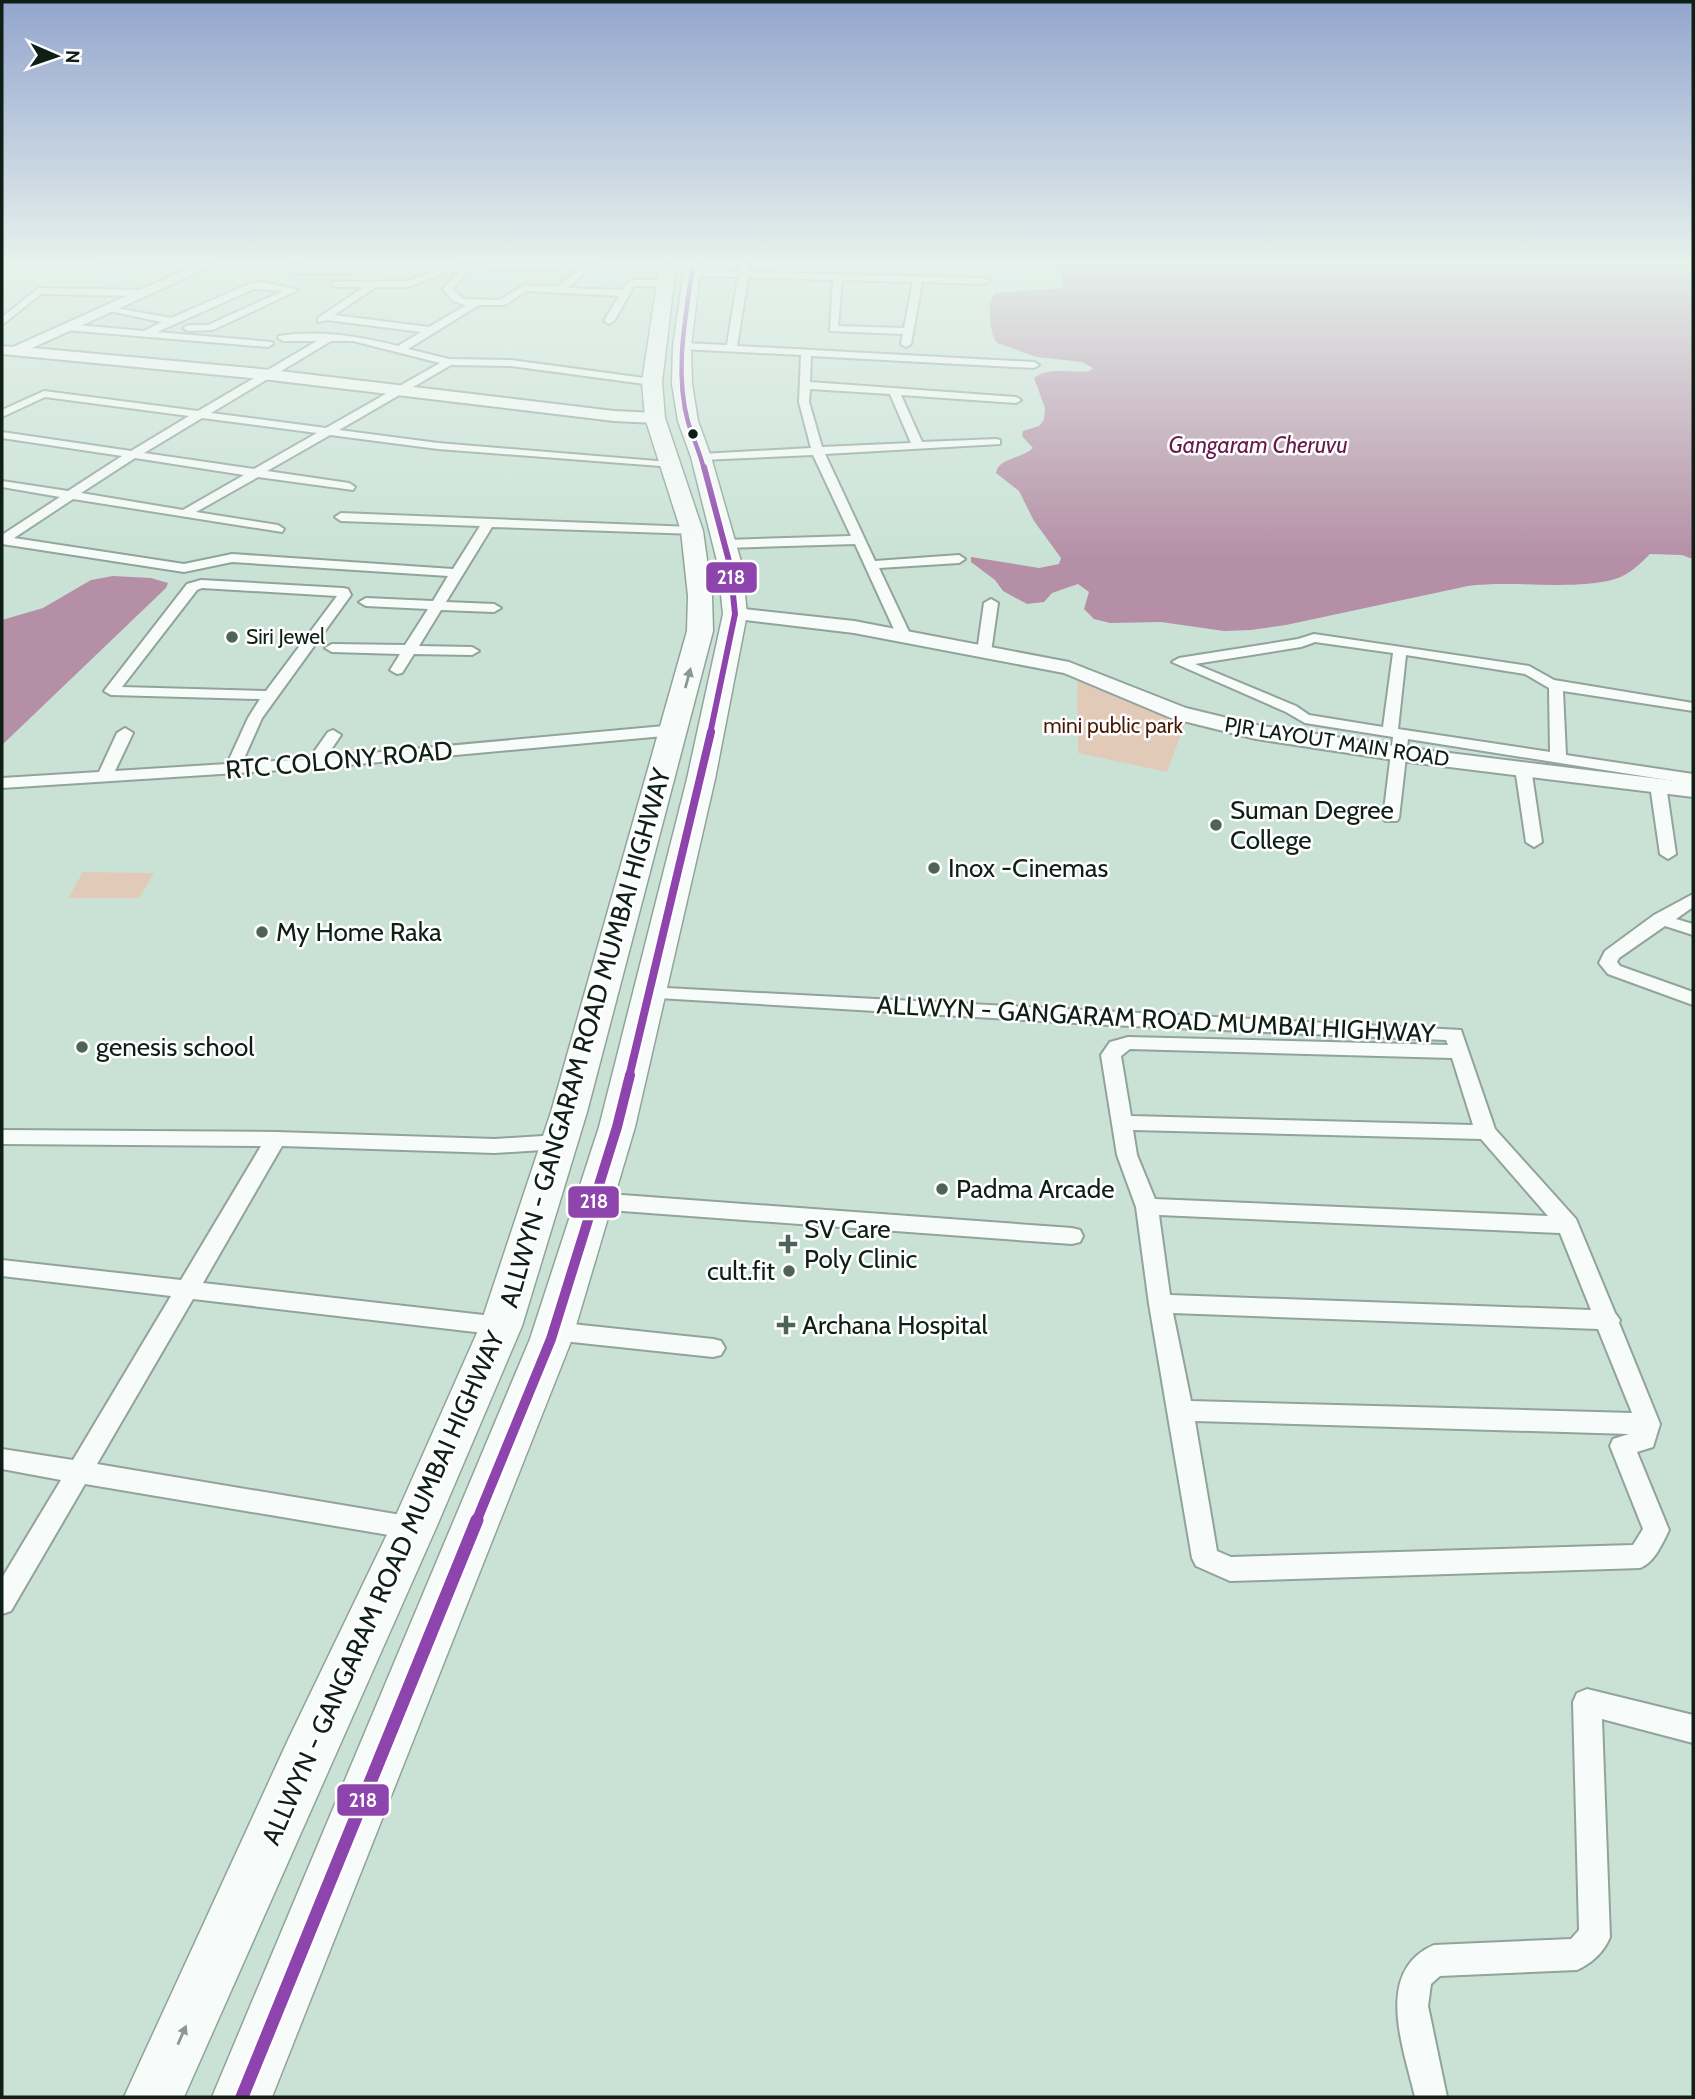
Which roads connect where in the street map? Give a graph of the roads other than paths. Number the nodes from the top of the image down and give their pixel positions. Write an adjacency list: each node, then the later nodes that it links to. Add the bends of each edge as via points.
1 (114, 362): 9 (street)
2 (291, 362): 9 (street)
3 (449, 362): 10 (street, via 511,363); 13 (street)
4 (655, 362): 10 (highway)
5 (682, 362): 19 (highway)
6 (805, 362): 11 (street)
7 (977, 362): 8 (street)
8 (1034, 365)
9 (271, 375): 13 (street); 16 (street)
10 (652, 382): 19 (highway)
11 (803, 385): 12 (street); 22 (street)
12 (893, 390): 14 (street); 21 (street)
13 (399, 391): 17 (street); 19 (street, via 601,413)
14 (1016, 400)
15 (2, 414): 16 (street, via 44,394)
16 (201, 415): 17 (street); 23 (street)
17 (327, 431): 19 (street, via 438,446); 24 (street)
18 (2, 435): 23 (street)
19 (674, 435): 22 (street); 30 (highway, ALLWYN - GANGARAM ROAD MUMBAI HIGHWAY)
20 (996, 442): 21 (street)
21 (917, 444): 22 (street)
22 (817, 450): 34 (street)
23 (132, 455): 24 (street); 27 (street)
24 (254, 472): 26 (street); 28 (street)
25 (2, 484): 27 (street)
26 (349, 487)
27 (73, 495): 28 (street); 33 (street)
28 (186, 513): 32 (street)
29 (341, 517): 31 (street)
30 (703, 519): 31 (street); 34 (street); 42 (highway, ALLWYN - GANGARAM ROAD MUMBAI HIGHWAY); 55 (highway, ALLWYN - GANGARAM ROAD MUMBAI HIGHWAY, one-way to 30, via 700,631)
31 (488, 523): 37 (street)
32 (278, 529)
33 (2, 540): 37 (street, via 184,568 232,558)
34 (858, 540): 36 (street)
35 (959, 559): 36 (street)
36 (872, 565): 43 (street)
37 (458, 573): 40 (street)
38 (366, 602): 40 (street)
39 (991, 603): 49 (street)
40 (437, 606): 41 (street); 45 (street)
41 (494, 608)
42 (734, 620): 43 (street, PJR LAYOUT MAIN ROAD); 74 (highway, ALLWYN - GANGARAM ROAD MUMBAI HIGHWAY)
43 (904, 636): 49 (street, PJR LAYOUT MAIN ROAD)
44 (332, 648): 45 (street)
45 (410, 650): 47 (street); 50 (street)
46 (1400, 650): 48 (street, via 1314,638); 51 (street, via 1529,670); 58 (street)
47 (472, 651)
48 (1242, 651): 52 (street); 52 (street, via 1179,662)
49 (984, 652): 58 (street, PJR LAYOUT MAIN ROAD, via 1069,668 1167,709 1256,732)
50 (397, 670)
51 (1556, 685): 54 (street); 59 (street)
52 (1233, 686): 58 (street, via 1291,709 1304,719)
53 (270, 695): 53 (street, via 343,592 192,587 111,691); 62 (street)
54 (1693, 707)
55 (675, 730): 60 (street, RTC COLONY ROAD); 81 (highway, ALLWYN - GANGARAM ROAD MUMBAI HIGHWAY)
56 (125, 733): 63 (street)
57 (333, 735): 60 (street)
58 (1389, 740): 59 (street); 61 (street, PJR LAYOUT MAIN ROAD); 68 (street)
59 (1558, 758): 64 (street)
60 (314, 763): 62 (street, RTC COLONY ROAD)
61 (1522, 768): 66 (street, PJR LAYOUT MAIN ROAD); 69 (street)
62 (233, 769): 63 (street, RTC COLONY ROAD)
63 (104, 777): 65 (street, RTC COLONY ROAD)
64 (1693, 779)
65 (2, 783)
66 (1658, 785): 67 (street, PJR LAYOUT MAIN ROAD); 70 (street)
67 (1693, 790)
68 (1391, 818)
69 (1534, 842)
70 (1668, 854)
71 (1693, 899): 72 (street)
72 (1660, 919): 73 (street); 75 (street, via 1608,963 1614,971)
73 (1693, 930)
74 (648, 993): 76 (street, ALLWYN - GANGARAM ROAD MUMBAI HIGHWAY); 82 (highway, ALLWYN - GANGARAM ROAD MUMBAI HIGHWAY)
75 (1693, 999)
76 (1457, 1043): 77 (street, via 1128,1043 1111,1055); 78 (street)
77 (1122, 1124): 78 (street); 83 (street, via 1126,1155)
78 (1486, 1132): 84 (street)
79 (2, 1137): 80 (street)
80 (276, 1139): 81 (street, via 495,1146); 87 (street)
81 (558, 1142): 90 (highway, ALLWYN - GANGARAM ROAD MUMBAI HIGHWAY)
82 (595, 1201): 85 (street); 91 (highway, ALLWYN - GANGARAM ROAD MUMBAI HIGHWAY)
83 (1147, 1207): 84 (street); 88 (street)
84 (1568, 1225): 89 (street)
85 (1072, 1236)
86 (2, 1268): 87 (street)
87 (187, 1291): 90 (street); 96 (street)
88 (1160, 1304): 89 (street); 93 (street)
89 (1609, 1320): 94 (street)
90 (501, 1326): 97 (highway, ALLWYN - GANGARAM ROAD MUMBAI HIGHWAY)
91 (553, 1331): 92 (street); 101 (highway, ALLWYN - GANGARAM ROAD MUMBAI HIGHWAY)
92 (713, 1348)
93 (1181, 1411): 94 (street); 94 (street, via 1205,1558 1230,1569 1640,1556 1656,1530 1622,1446 1644,1440)
94 (1648, 1424)
95 (2, 1459): 96 (street)
96 (79, 1473): 97 (street); 98 (street)
97 (413, 1528): 100 (highway, ALLWYN - GANGARAM ROAD MUMBAI HIGHWAY, one-way to 97)
98 (2, 1602)
99 (1693, 1729): 102 (street, via 1587,1702 1595,1937 1577,1954 1434,1961 1417,1976 1412,2006)
100 (154, 2097)
101 (242, 2097)
102 (1431, 2097)

